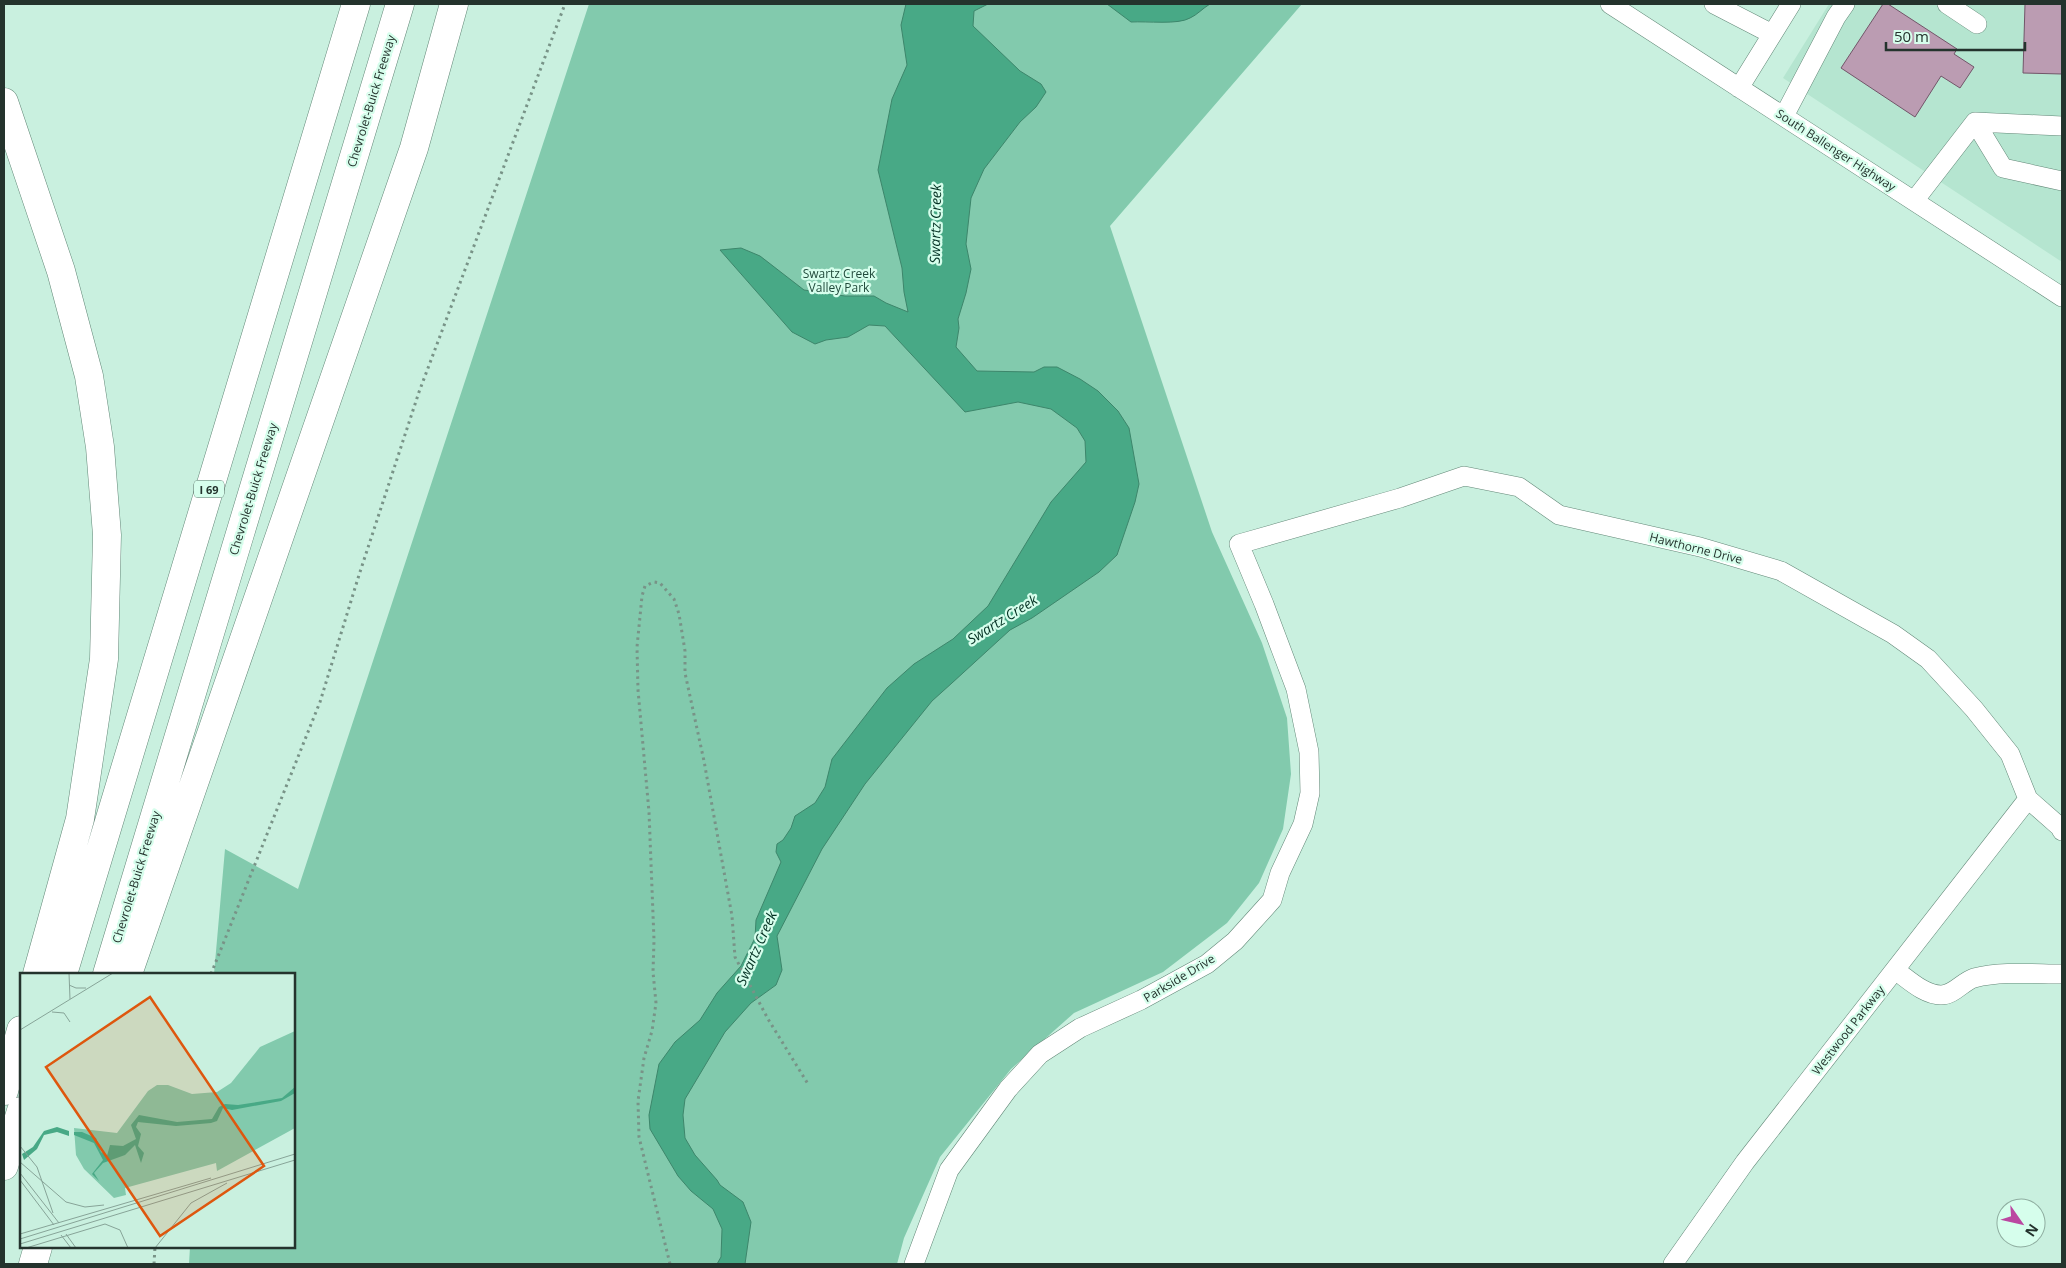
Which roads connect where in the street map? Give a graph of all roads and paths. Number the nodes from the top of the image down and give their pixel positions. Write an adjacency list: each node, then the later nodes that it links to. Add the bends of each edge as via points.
1 (356, 4): 27 (highway, I 69)
2 (400, 4): 28 (highway, Chevrolet-Buick Freeway)
3 (454, 4): 18 (highway)
4 (471, 4): 18 (highway)
5 (565, 4): 30 (path, via 419,392 320,702)
6 (1610, 4): 13 (street, South Ballenger Highway)
7 (1714, 4): 12 (street)
8 (1791, 4): 12 (street)
9 (1845, 4): 15 (street)
10 (1947, 4): 11 (street, via 1977,24)
11 (1973, 4)
12 (1772, 34): 13 (street)
13 (1739, 88): 15 (street, South Ballenger Highway)
14 (4, 102): 26 (highway, via 61,271 89,376 100,447 107,535 104,659 80,820)
15 (1784, 116): 20 (street, South Ballenger Highway)
16 (1975, 122): 17 (street); 19 (street, via 2003,168); 20 (street)
17 (2062, 126)
18 (414, 148): 29 (highway)
19 (2062, 181)
20 (1914, 201): 21 (street, South Ballenger Highway)
21 (2062, 297)
22 (1239, 544): 23 (street, Hawthorne Drive, via 1400,498 1464,476 1519,487 1559,516 1700,547 1781,571 1893,634 1928,659 2010,754); 44 (street, Parkside Drive, via 1296,688 1309,752 1310,793 1303,824 1280,873 1272,900 1235,941 1207,964 1080,1028 1040,1054 1008,1089 950,1170)
23 (2028, 799): 24 (street, Hawthorne Drive); 25 (street, Westwood Parkway)
24 (2062, 832)
25 (1895, 970): 31 (street, via 1930,994 1943,995 1974,978); 45 (street, Westwood Parkway, via 1745,1162)
26 (37, 973)
27 (63, 973)
28 (107, 973)
29 (128, 973)
30 (211, 973)
31 (2062, 974)
32 (20, 1034): 34 (highway)
33 (808, 1084): 43 (path, via 735,957 732,916 685,674 679,614 665,586 654,582 645,586 642,596 637,647 649,812 656,1003 638,1100 639,1137)
34 (4, 1091)
35 (20, 1114): 36 (highway)
36 (4, 1166)
37 (26, 1248): 40 (highway)
38 (38, 1248): 41 (highway)
39 (155, 1248): 42 (path)
40 (21, 1264)
41 (33, 1264)
42 (154, 1264)
43 (670, 1264)
44 (914, 1264)
45 (1673, 1264)

